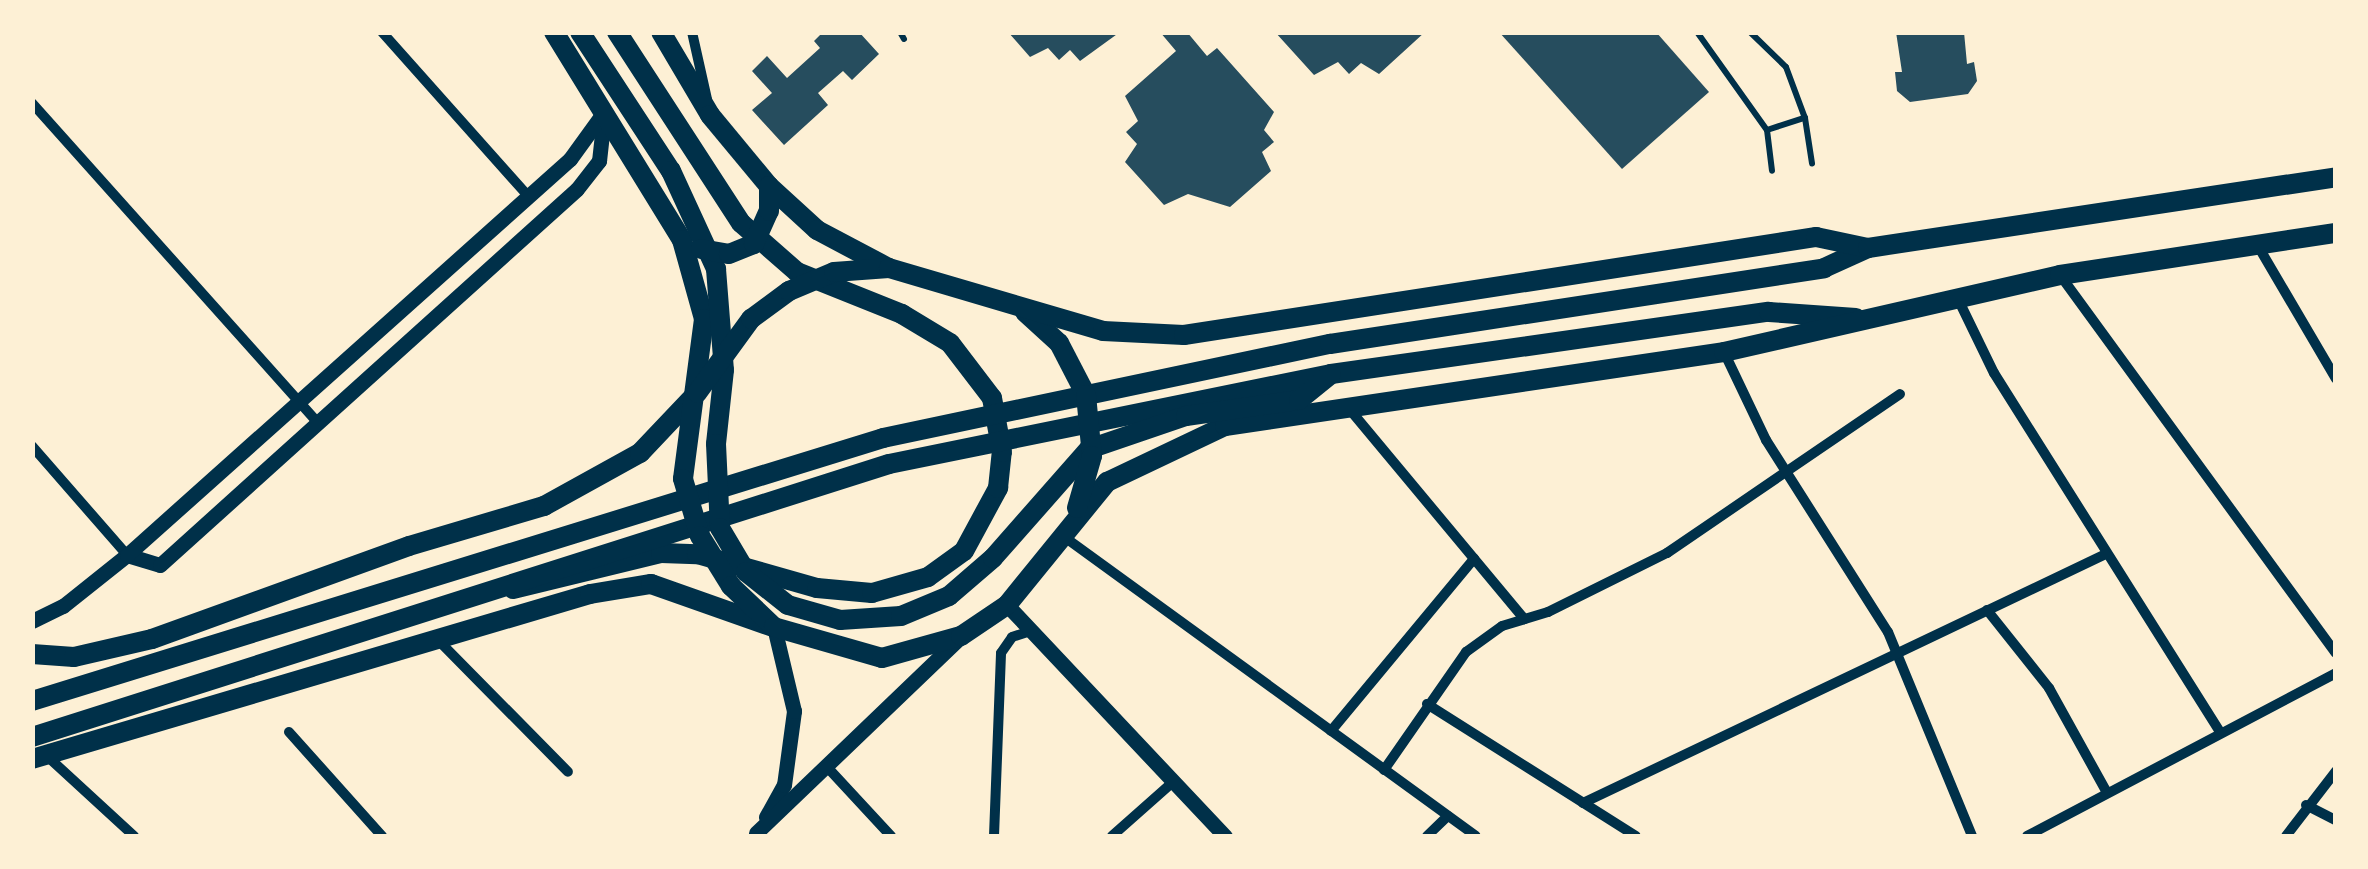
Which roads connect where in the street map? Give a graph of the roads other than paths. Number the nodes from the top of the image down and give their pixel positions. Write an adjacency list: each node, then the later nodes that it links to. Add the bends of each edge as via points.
1 (382, 32): 18 (street)
2 (554, 32): 10 (main road)
3 (580, 32): 29 (main road, via 671,170 716,268 724,370 716,444 720,528 746,572 788,605 840,620 901,616 949,596 993,558 1089,449 1186,416 1298,400)
4 (617, 32): 44 (main road, via 741,223 797,272 902,314 950,343 992,398 1002,452 998,488 964,551 928,577 872,593 817,588 697,554 660,553 533,589)
5 (660, 32): 11 (main road)
6 (692, 32): 11 (street)
7 (1698, 32): 13 (lane)
8 (1750, 32): 12 (lane, via 1786,67)
9 (32, 103): 33 (street)
10 (604, 112): 18 (street, via 570,159); 20 (main road); 35 (street, via 599,161 577,189)
11 (710, 115): 17 (main road)
12 (1805, 118): 13 (lane); 14 (lane)
13 (1766, 130): 15 (lane)
14 (1812, 163)
15 (1772, 171)
16 (2336, 176): 22 (main road)
17 (769, 186): 20 (main road, via 760,237 747,250 711,251); 23 (main road, via 817,230)
18 (527, 195): 33 (street)
19 (2336, 233): 21 (main road)
20 (682, 240): 32 (main road, via 704,319)
21 (2258, 245): 24 (main road); 30 (street)
22 (1868, 248): 26 (main road, via 1816,237 1184,335 1103,331); 58 (main road, via 1824,268 1330,344 883,438)
23 (890, 268): 26 (main road); 32 (main road, via 834,272 788,291 751,319)
24 (2060, 275): 25 (main road); 56 (street)
25 (1956, 296): 27 (main road); 41 (street, via 1994,373)
26 (1014, 305): 38 (main road, via 1059,344 1086,395 1092,456)
27 (1856, 318): 28 (main road); 29 (main road, via 1769,312)
28 (1724, 352): 34 (main road); 37 (street)
29 (1332, 374): 44 (main road, via 889,464)
30 (2336, 379)
31 (1900, 394): 37 (street)
32 (695, 395): 39 (main road, via 640,453 595,483); 50 (main road, via 683,479 700,536 731,586)
33 (297, 401): 35 (street); 42 (street)
34 (1352, 411): 38 (main road, via 1225,426 1107,482); 43 (street)
35 (318, 422): 42 (street, via 160,564)
36 (32, 446): 42 (street)
37 (1785, 467): 48 (street, via 1667,553); 54 (street)
38 (1074, 514): 40 (main road)
39 (503, 518): 46 (main road, via 546,526 563,553 558,585); 55 (main road, via 152,639 74,657)
40 (1063, 536): 45 (main road); 61 (street)
41 (2106, 554): 47 (street); 60 (street)
42 (127, 555): 49 (street, via 63,606)
43 (1474, 559): 48 (street); 61 (street)
44 (486, 589): 63 (main road)
45 (1007, 605): 51 (street); 53 (main road)
46 (532, 608): 50 (main road, via 651,584); 52 (main road)
47 (1987, 610): 54 (street); 70 (street, via 2049,688)
48 (1524, 619): 59 (street, via 1466,652)
49 (32, 621)
50 (774, 627): 53 (main road, via 882,658); 75 (street, via 794,711 784,785)
51 (1033, 630): 69 (street); 79 (street, via 1012,637 1000,654)
52 (434, 636): 64 (main road); 68 (street)
53 (961, 636): 65 (street)
54 (1898, 652): 71 (street); 85 (street)
55 (32, 654)
56 (2336, 654)
57 (2336, 674): 60 (street)
58 (32, 701)
59 (1426, 704): 66 (street); 71 (street)
60 (2219, 730): 70 (street)
61 (1331, 731): 66 (street)
62 (289, 732): 77 (street)
63 (32, 738)
64 (40, 758): 76 (street)
65 (828, 768): 75 (street); 78 (street)
66 (1384, 770): 73 (street)
67 (2336, 771): 72 (street)
68 (568, 772)
69 (1174, 781): 80 (street); 81 (street)
70 (2106, 791): 86 (street)
71 (1582, 803): 84 (street)
72 (2306, 805): 74 (street); 87 (street)
73 (1448, 816): 82 (street); 83 (street)
74 (2336, 820)
75 (754, 835)
76 (134, 836)
77 (382, 836)
78 (891, 836)
79 (994, 836)
80 (1112, 836)
81 (1224, 836)
82 (1427, 836)
83 (1476, 836)
84 (1636, 836)
85 (1972, 836)
86 (2027, 836)
87 (2286, 836)

